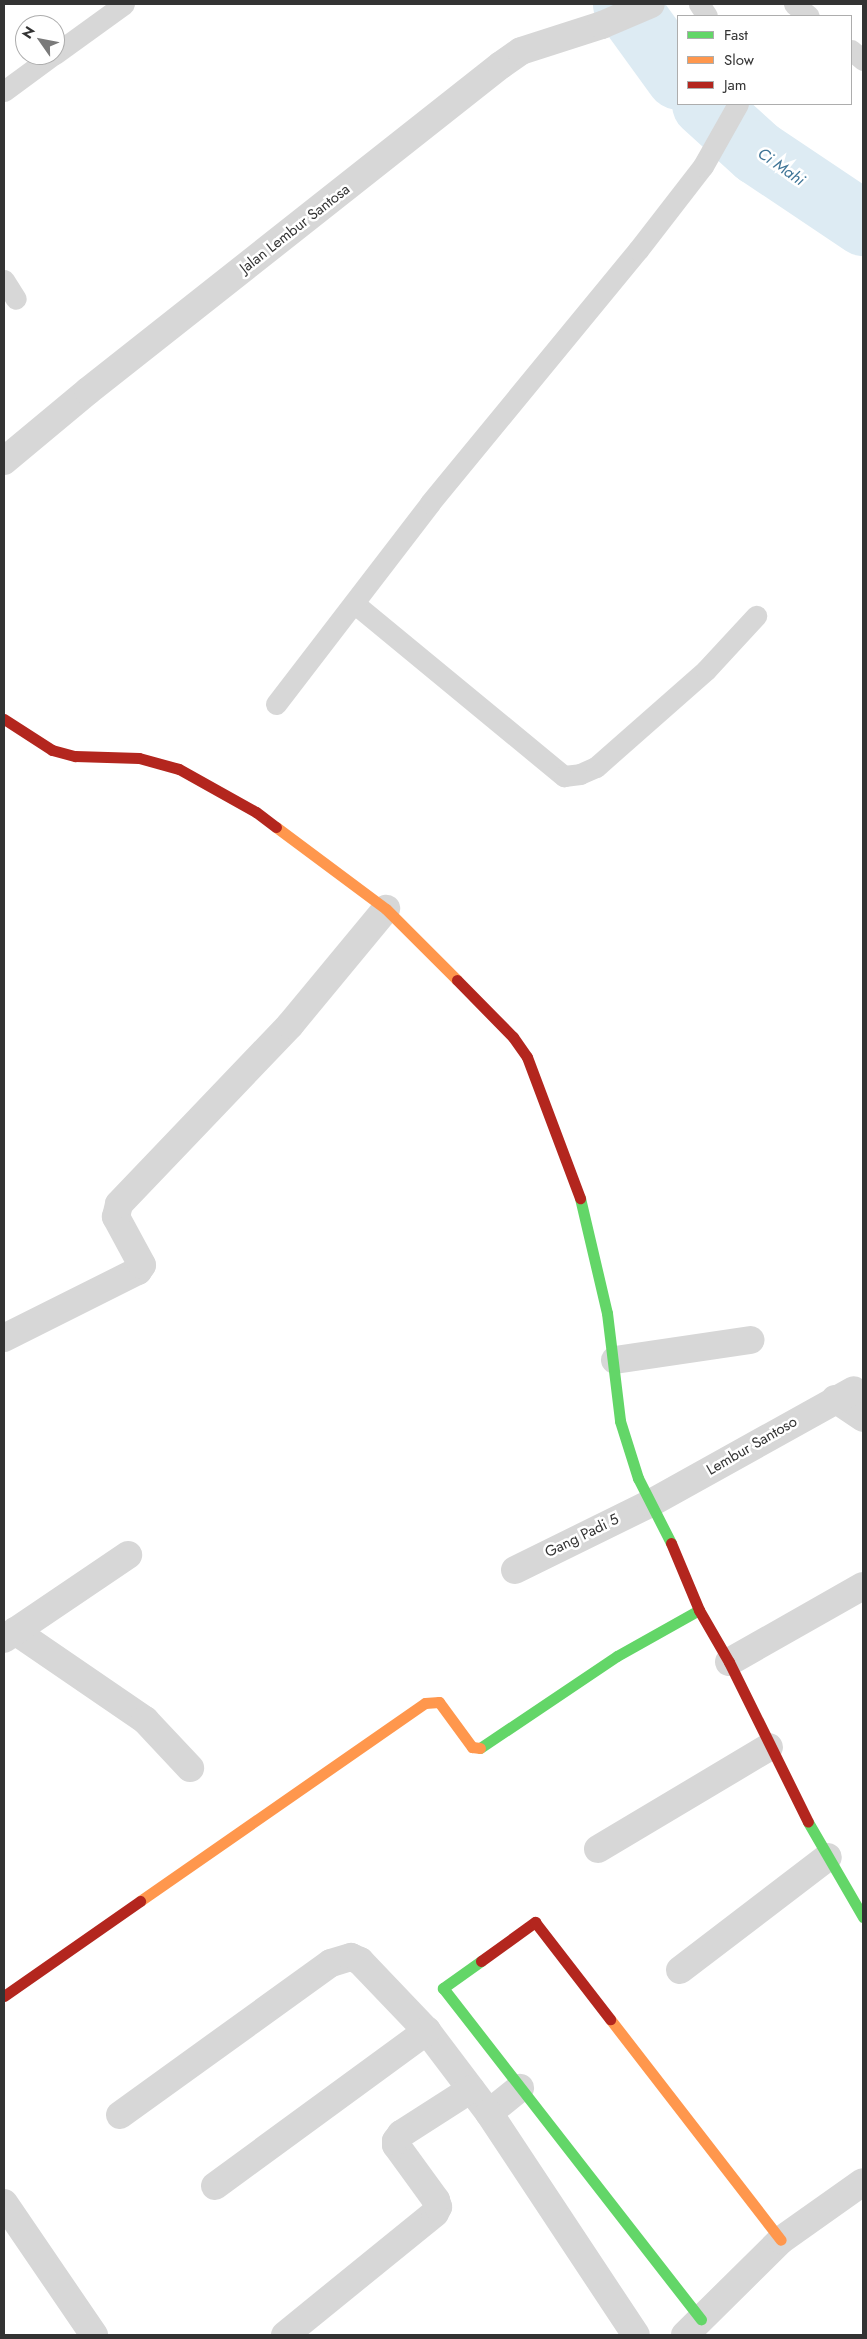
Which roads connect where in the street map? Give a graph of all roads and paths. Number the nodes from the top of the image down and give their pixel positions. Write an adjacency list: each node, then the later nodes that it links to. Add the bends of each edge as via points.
1 (124, 4): 5 (lane)
2 (794, 4): 4 (lane)
3 (649, 5): 13 (street, Jalan Lembur Santosa, via 602,25 521,51 501,65 88,390)
4 (808, 15)
5 (65, 46)
6 (852, 51): 7 (lane)
7 (863, 60)
8 (39, 65): 9 (lane)
9 (4, 91)
10 (737, 105): 14 (lane, via 703,166 430,503)
11 (4, 280): 12 (lane)
12 (16, 299)
13 (4, 461)
14 (355, 604): 15 (lane, via 564,776 596,767 706,670); 16 (lane)
15 (756, 616)
16 (276, 704)
17 (4, 720): 18 (street, via 52,750 75,756 139,758 179,769 256,812)
18 (386, 909): 19 (street, via 290,1025 119,1204 116,1217 142,1265 138,1271); 21 (street, via 513,1038 527,1057 582,1202)
19 (4, 1338)
20 (751, 1340): 21 (street)
21 (615, 1360): 23 (street, via 620,1421 638,1478)
22 (863, 1418): 23 (street, Lembur Santoso, via 844,1394)
23 (651, 1503): 25 (street, Gang Padi 5); 27 (street)
24 (128, 1555): 28 (street)
25 (514, 1570)
26 (863, 1586): 29 (street)
27 (699, 1610): 29 (street); 36 (street, via 610,1662 480,1748 472,1747 443,1705 432,1701 425,1703)
28 (10, 1635): 31 (street, via 144,1720)
29 (730, 1662): 30 (street)
30 (769, 1747): 32 (street); 33 (street)
31 (190, 1768)
32 (598, 1849)
33 (828, 1856): 34 (street); 35 (street)
34 (863, 1917)
35 (680, 1970)
36 (4, 1996)
37 (428, 2031): 39 (street); 41 (street, via 360,1961 351,1957 340,1959); 43 (street)
38 (520, 2088): 40 (street); 45 (street, via 443,1988 535,1922); 46 (street)
39 (471, 2089): 40 (street); 48 (street, via 401,2134 396,2141 436,2200 438,2207 435,2213)
40 (489, 2113): 49 (street)
41 (120, 2115)
42 (863, 2182): 45 (street)
43 (215, 2186)
44 (4, 2203): 47 (street)
45 (781, 2240): 46 (street)
46 (693, 2327)
47 (94, 2335)
48 (285, 2335)
49 (636, 2335)

